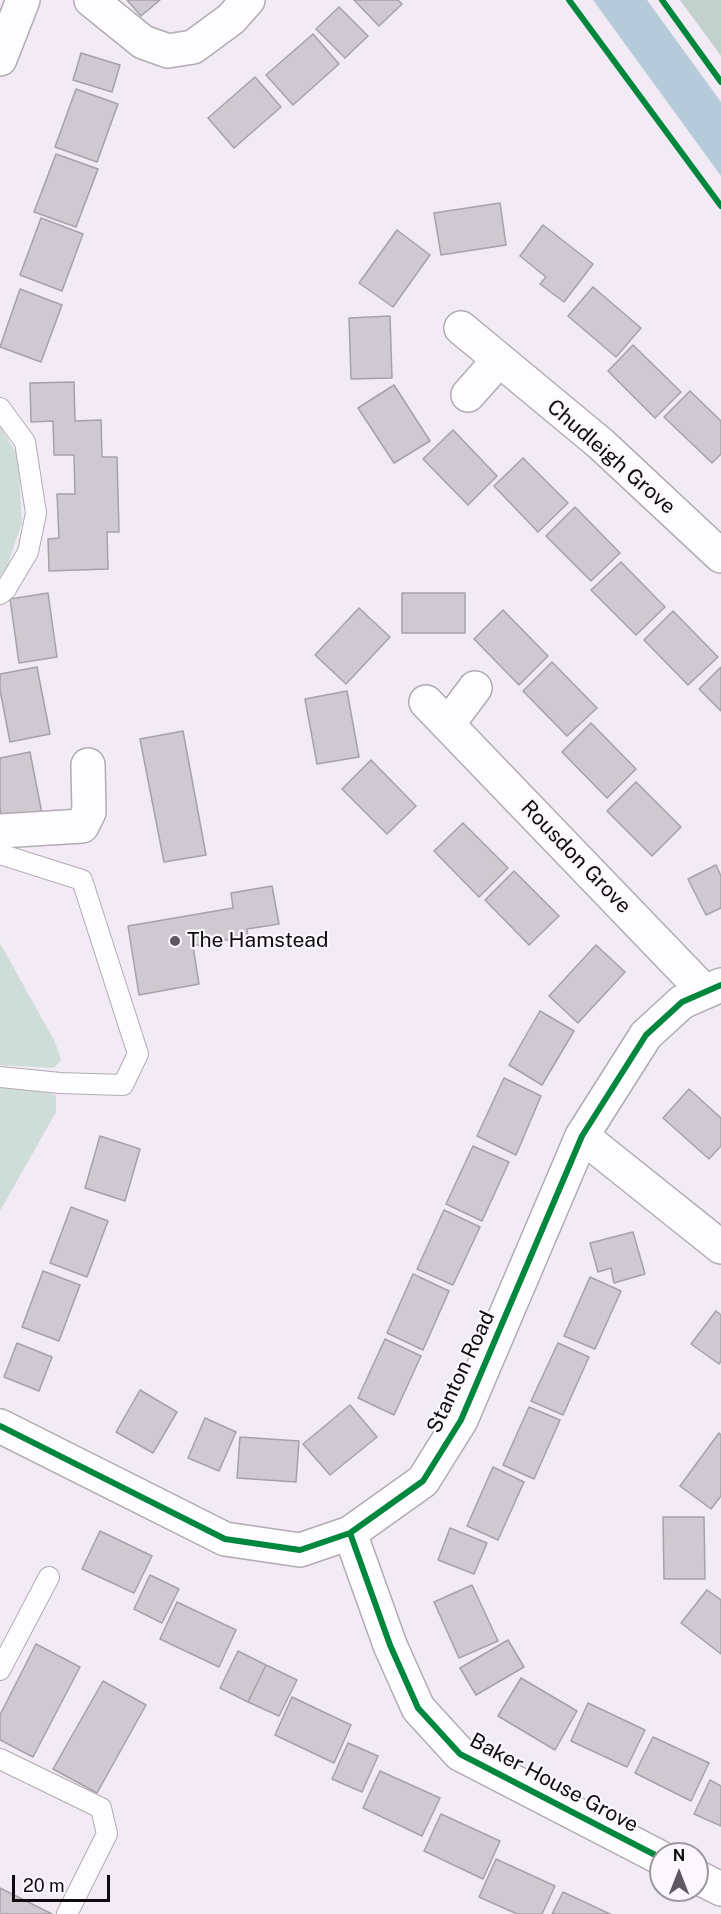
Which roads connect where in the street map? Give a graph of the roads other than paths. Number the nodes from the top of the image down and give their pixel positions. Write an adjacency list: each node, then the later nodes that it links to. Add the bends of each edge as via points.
1 (23, 0): 4 (street)
2 (91, 0): 3 (street, via 142,42 168,51 193,47 231,19)
3 (248, 0)
4 (0, 59)
5 (461, 328): 6 (street, Chudleigh Grove)
6 (498, 361): 7 (street); 9 (street, Chudleigh Grove, via 601,444)
7 (468, 395)
8 (0, 408): 10 (lane, via 26,442 36,513 28,552)
9 (721, 556)
10 (0, 594)
11 (475, 687): 15 (street, Rousdon Grove, via 438,712)
12 (88, 765): 13 (street, via 89,812 82,826)
13 (0, 831)
14 (0, 854): 16 (lane, via 82,879 138,1054 123,1085)
15 (712, 988): 17 (street, Stanton Road, via 682,1002 646,1035)
16 (0, 1077)
17 (582, 1136): 18 (street); 20 (street, Stanton Road, via 461,1420 423,1481)
18 (721, 1247)
19 (0, 1426): 20 (street, Stanton Road, via 225,1539 300,1551)
20 (350, 1533): 24 (street, Baker House Grove, via 390,1645 418,1708 460,1754)
21 (49, 1576): 22 (lane)
22 (0, 1670)
23 (0, 1759): 25 (lane, via 101,1808 108,1834)
24 (649, 1852)
25 (68, 1914)

